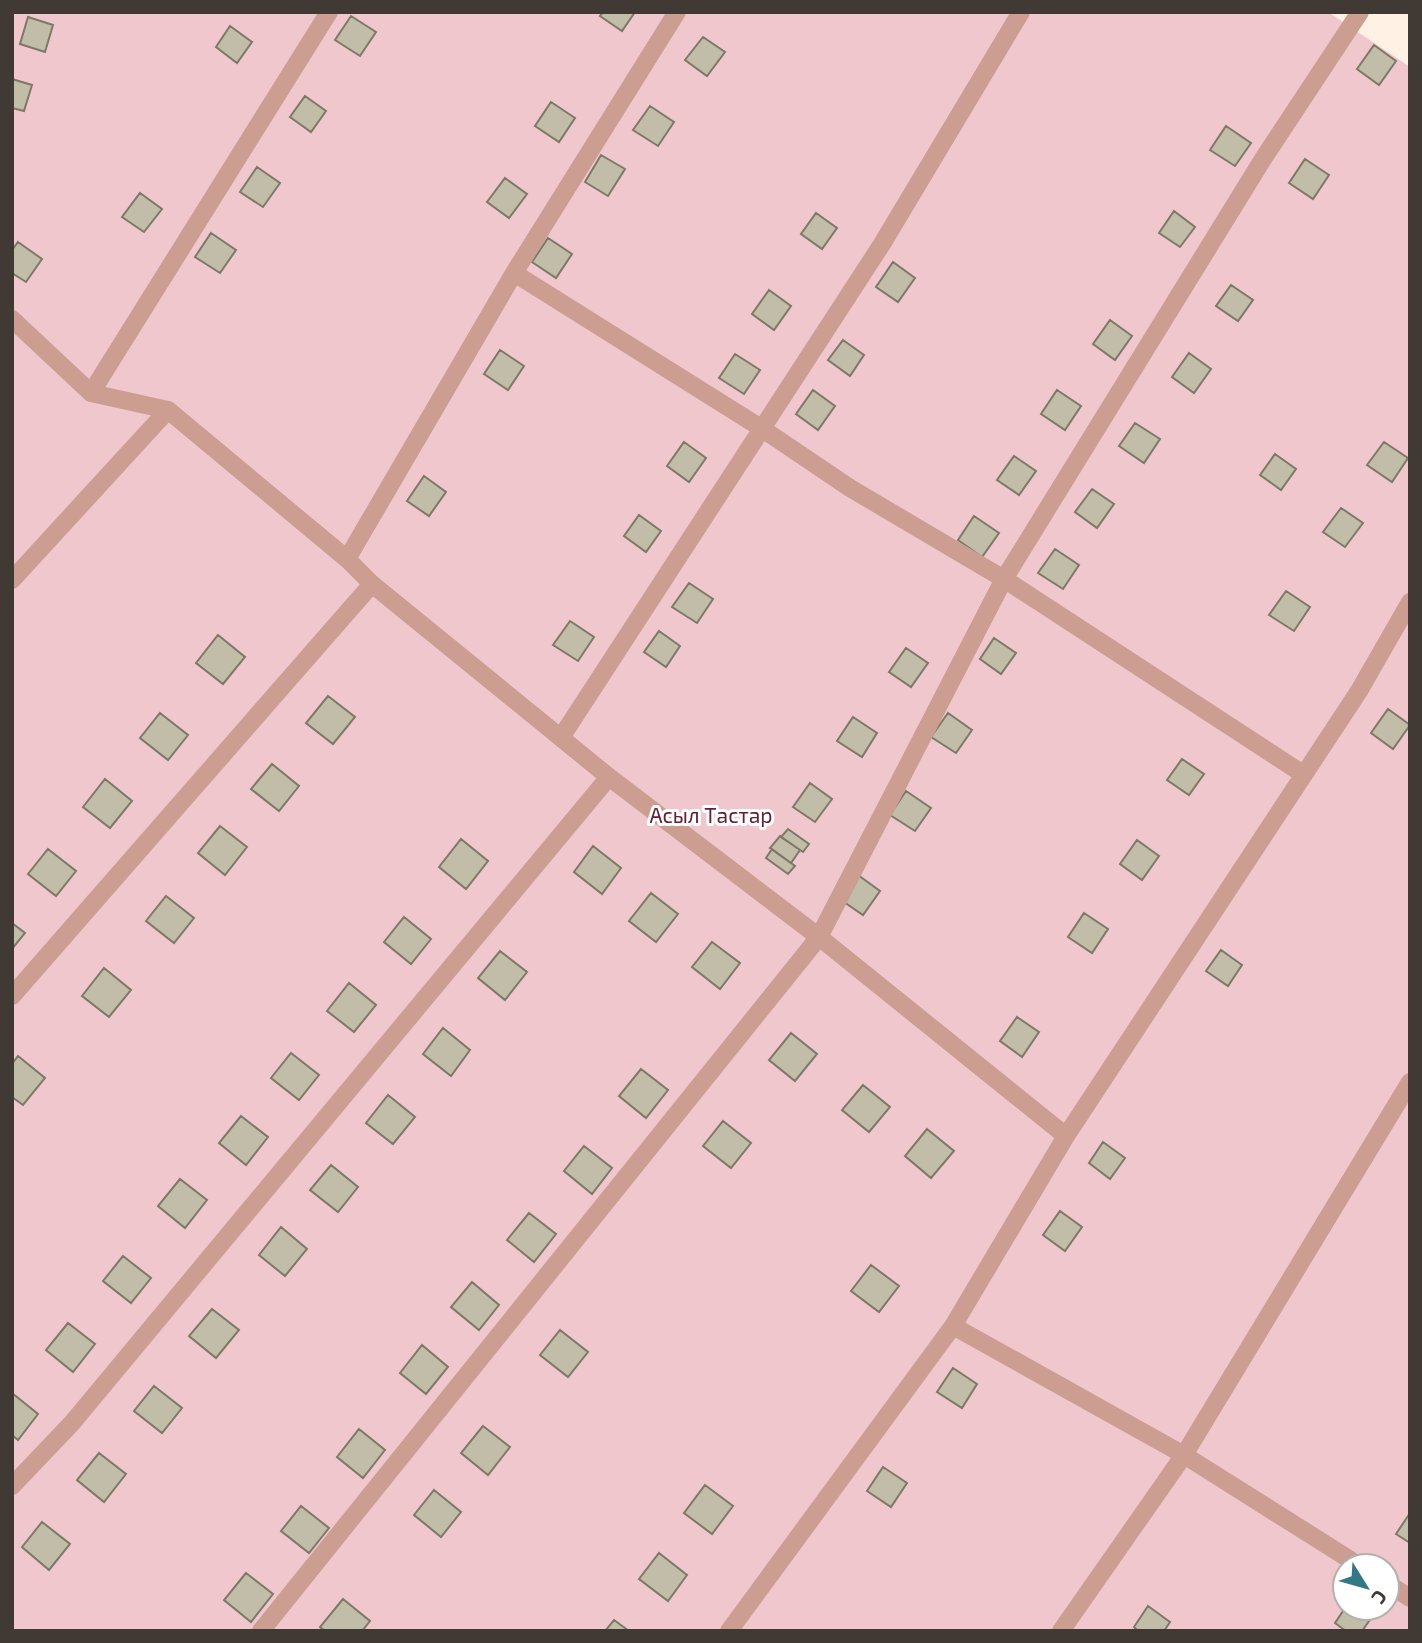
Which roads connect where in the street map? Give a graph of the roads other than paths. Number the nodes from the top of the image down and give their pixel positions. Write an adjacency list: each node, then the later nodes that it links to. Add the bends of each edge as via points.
1 (330, 12): 7 (street)
2 (677, 12): 5 (street)
3 (1021, 12): 9 (street, via 882,244)
4 (1360, 12): 11 (street, via 1263,159)
5 (514, 273): 9 (street); 10 (street)
6 (12, 319): 7 (street)
7 (91, 393): 8 (street)
8 (168, 410): 10 (street); 12 (street)
9 (761, 428): 11 (street, via 850,488); 15 (street)
10 (347, 559): 13 (street)
11 (1004, 579): 16 (street); 18 (street)
12 (12, 580)
13 (372, 584): 15 (street); 19 (street)
14 (1410, 602): 16 (street, via 1359,691)
15 (562, 736): 17 (street)
16 (1303, 774): 21 (street)
17 (609, 777): 18 (street); 24 (street, via 72,1423)
18 (819, 937): 21 (street); 26 (street)
19 (12, 996)
20 (1410, 1082): 23 (street)
21 (1066, 1136): 22 (street)
22 (953, 1326): 23 (street); 27 (street)
23 (1184, 1455): 25 (street); 28 (street)
24 (12, 1486)
25 (1338, 1552)
26 (261, 1631)
27 (729, 1631)
28 (1060, 1631)

